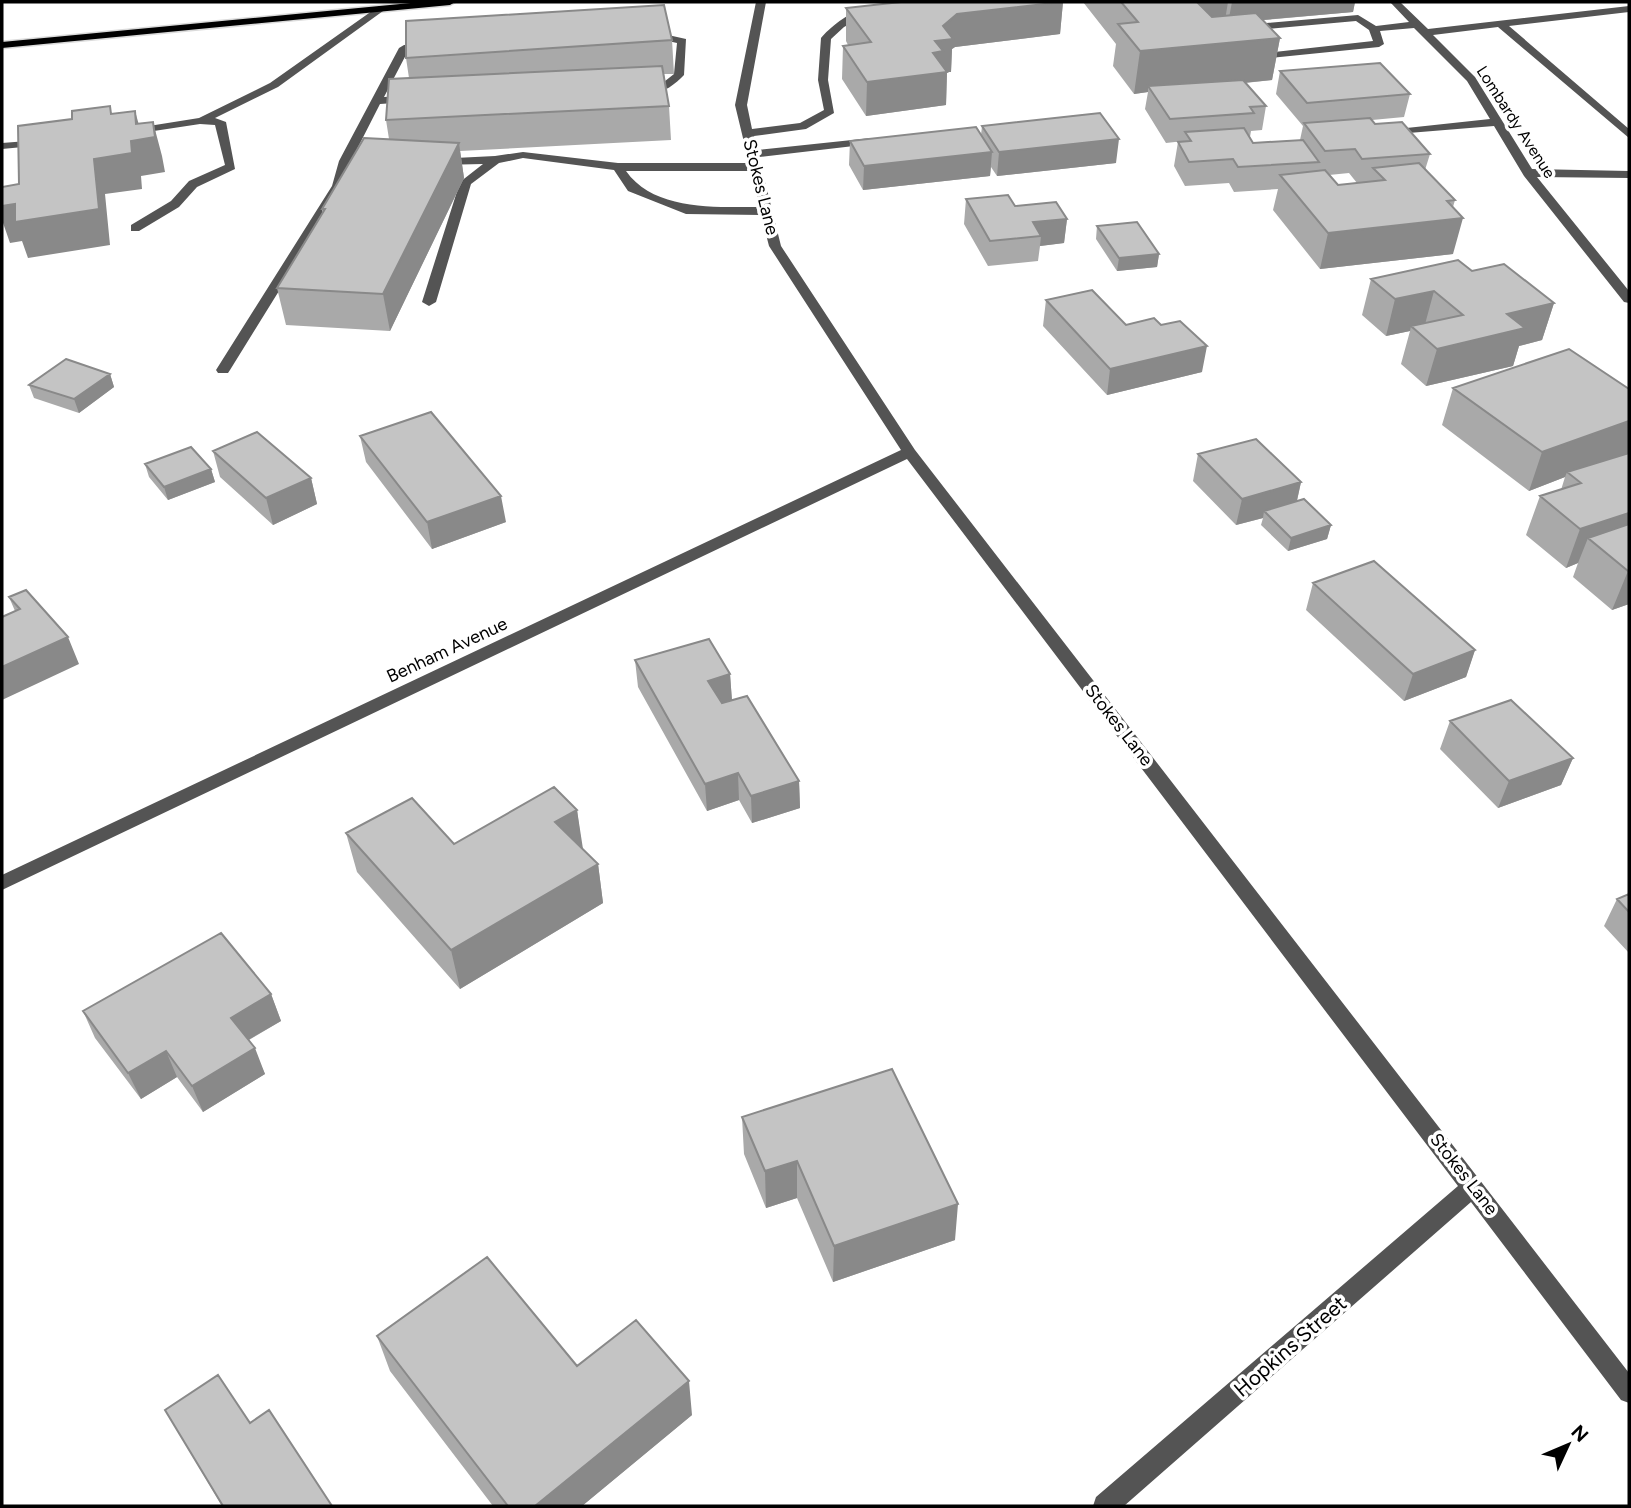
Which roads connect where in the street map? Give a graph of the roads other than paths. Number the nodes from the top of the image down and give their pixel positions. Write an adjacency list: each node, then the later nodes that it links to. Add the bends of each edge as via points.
1 (448, 2): 4 (main road)
2 (761, 2): 21 (street, Stokes Lane, via 741,105)
3 (1395, 2): 8 (street, Lombardy Avenue)
4 (379, 9): 12 (main road); 18 (street, via 274,85)
5 (880, 9): 21 (street, via 840,25 826,38 823,80 830,111 822,119 808,126)
6 (1629, 9): 7 (street)
7 (1501, 24): 8 (street); 23 (street)
8 (1423, 28): 9 (street); 19 (street, Lombardy Avenue, via 1471,79)
9 (1374, 29): 10 (street, via 1358,18); 14 (street, via 1379,44)
10 (1228, 30)
11 (642, 34): 15 (street, via 682,41 679,75 663,88)
12 (2, 45)
13 (444, 45): 17 (street, via 404,48)
14 (1261, 56)
15 (636, 89)
16 (418, 99): 17 (street)
17 (376, 101): 31 (street)
18 (200, 121): 20 (street); 36 (street, via 220,122 231,167 193,184 175,204)
19 (1496, 122): 22 (street); 33 (street, Lombardy Avenue)
20 (117, 133)
21 (748, 133): 28 (street, Stokes Lane)
22 (1373, 135)
23 (1629, 135)
24 (878, 141): 28 (street)
25 (50, 142): 26 (street)
26 (2, 146)
27 (495, 160): 30 (street); 32 (street, via 523,155); 38 (street, via 466,182)
28 (754, 160): 32 (street); 35 (street, Stokes Lane)
29 (386, 161): 31 (street)
30 (427, 161)
31 (345, 162): 39 (street, via 338,186)
32 (618, 167): 35 (street, via 632,188 690,211)
33 (1528, 173): 34 (street); 37 (street, Lombardy Avenue)
34 (1629, 174)
35 (767, 211): 40 (street, Stokes Lane, via 775,246)
36 (135, 229)
37 (1629, 299)
38 (429, 302)
39 (223, 370)
40 (909, 452): 41 (street, Benham Avenue); 42 (street, Stokes Lane)
41 (2, 883)
42 (1474, 1186): 43 (street, Stokes Lane); 44 (street, Hopkins Street)
43 (1629, 1392)
44 (1105, 1506)

